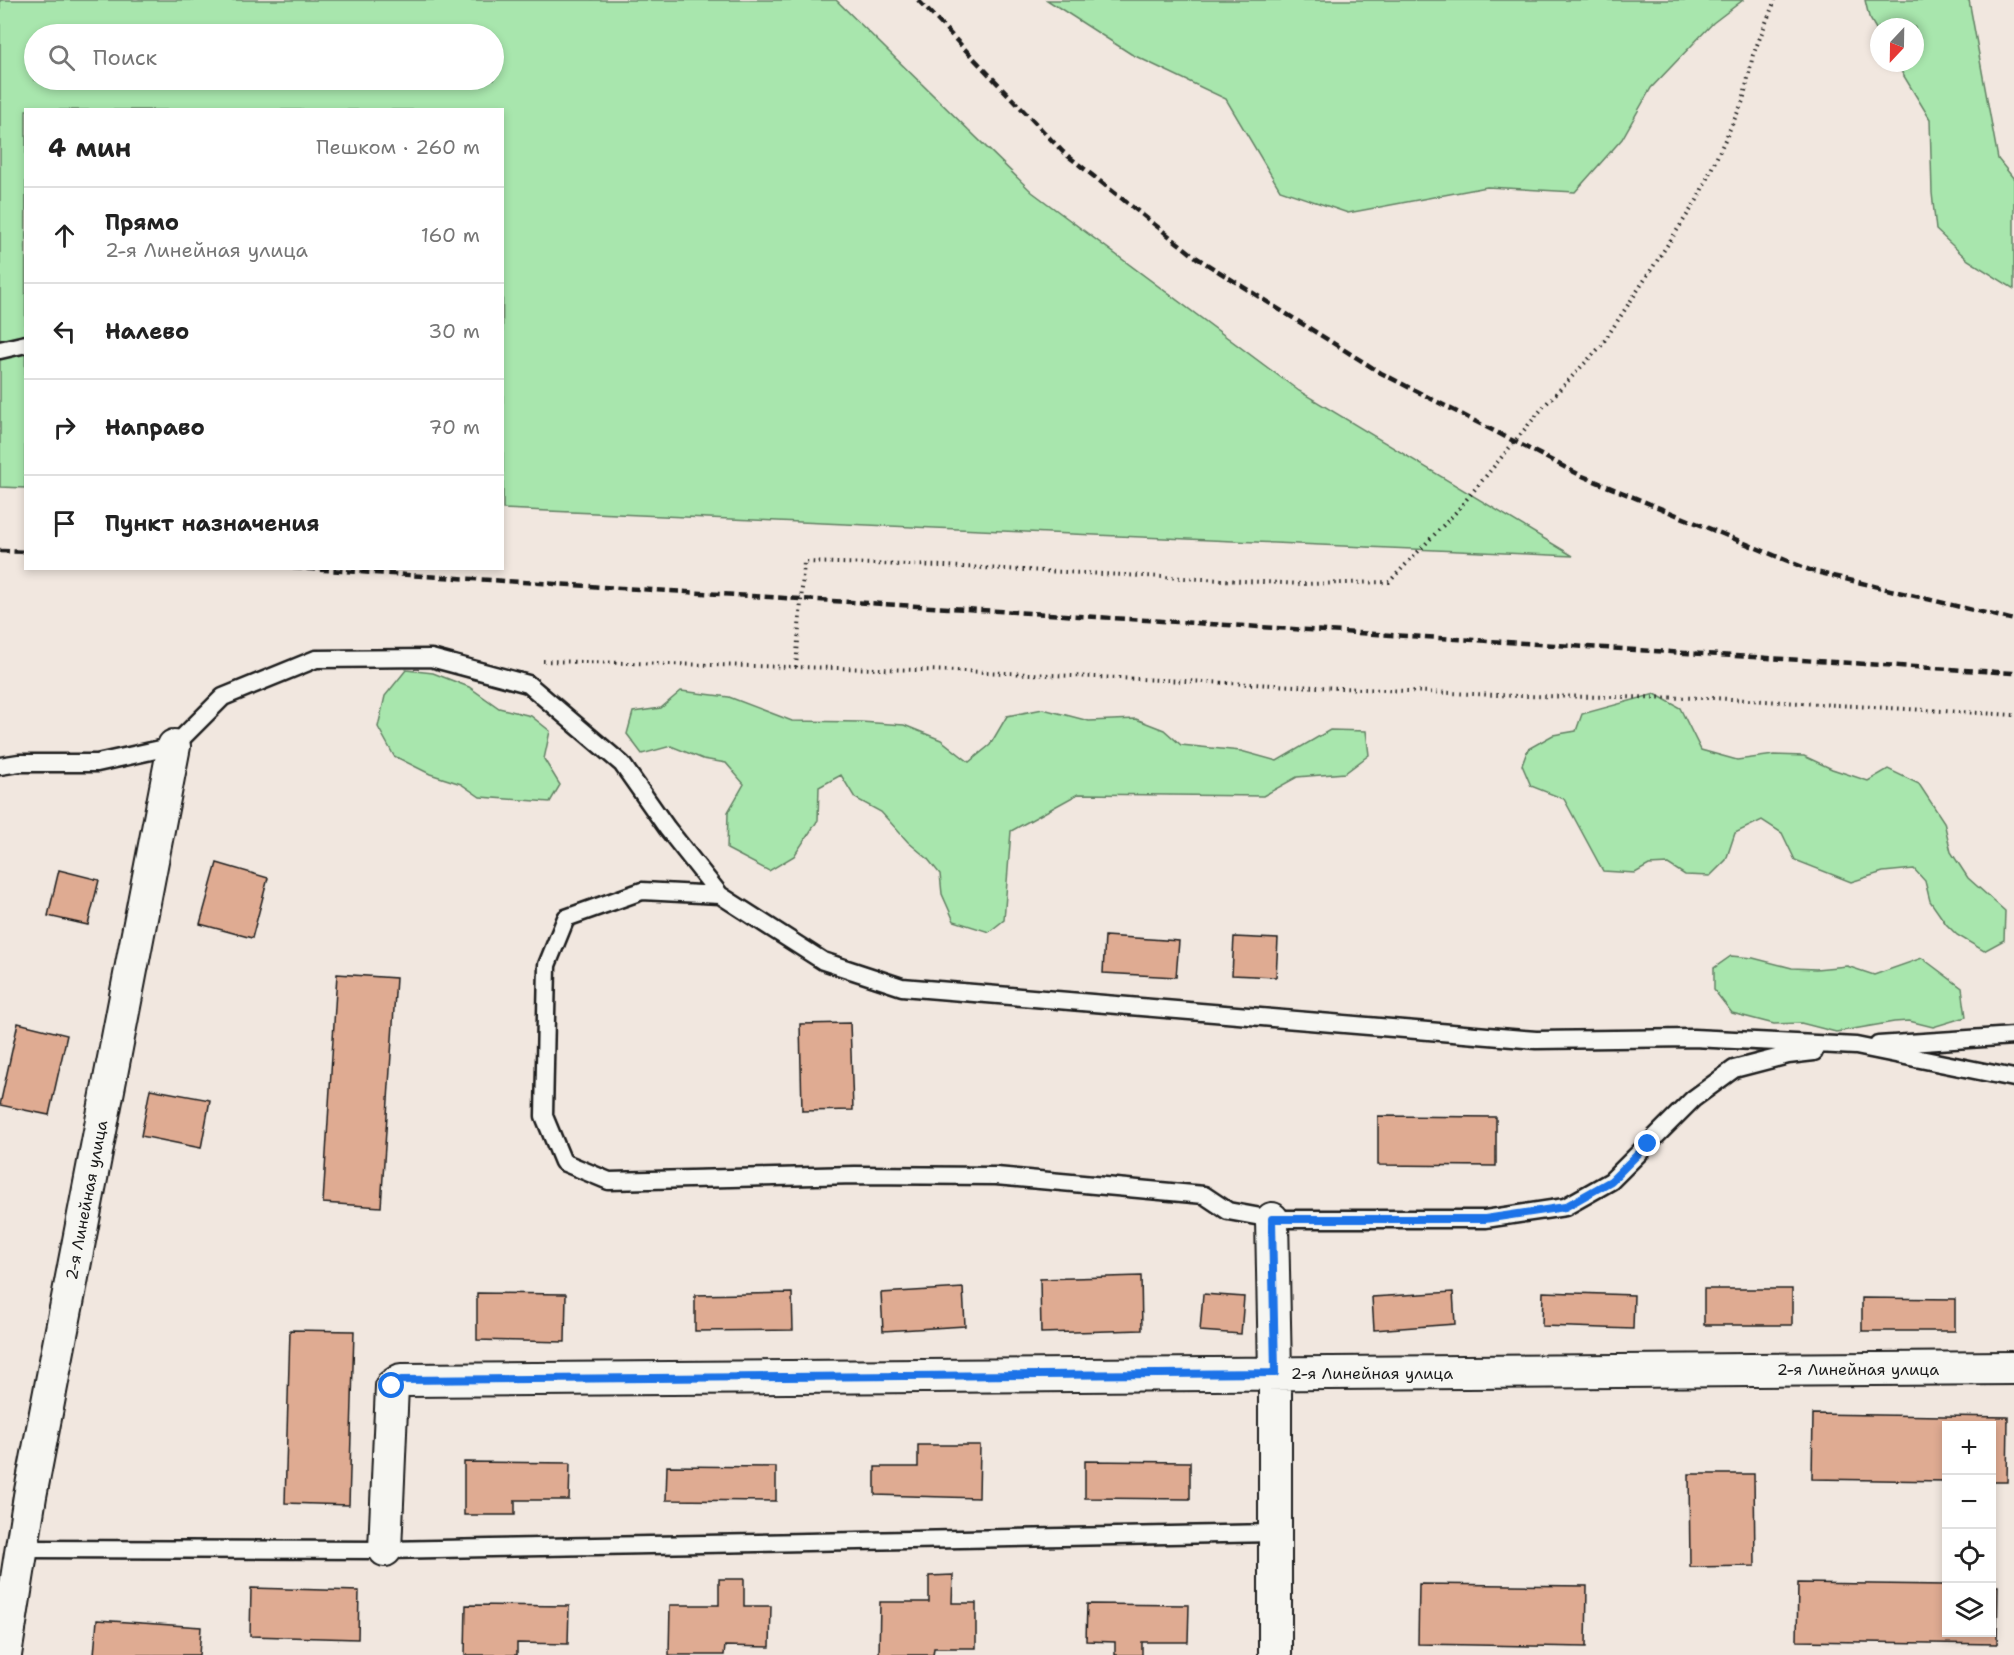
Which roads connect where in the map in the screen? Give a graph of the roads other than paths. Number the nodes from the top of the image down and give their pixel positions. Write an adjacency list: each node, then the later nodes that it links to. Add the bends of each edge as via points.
1 (24, 344): 2 (lane)
2 (0, 350)
3 (174, 746): 4 (lane, via 97,763); 5 (lane, via 223,697 316,659 431,658 453,663 528,684 622,764); 13 (street, 2-я Линейная улица)
4 (0, 766)
5 (720, 895): 7 (lane, via 823,961 902,987 1536,1040 1693,1038); 9 (lane, via 642,891 566,918 547,965 544,1116 563,1162 609,1181 996,1176 1204,1195 1228,1211)
6 (2014, 1036): 7 (lane)
7 (1856, 1046): 8 (lane); 9 (lane, via 1788,1055 1734,1069 1694,1099 1611,1181 1565,1207 1485,1219)
8 (2014, 1078)
9 (1272, 1219): 11 (street)
10 (2014, 1368): 11 (street, 2-я Линейная улица)
11 (1275, 1373): 12 (street); 14 (street, 2-я Линейная улица, via 401,1380 392,1386)
12 (1275, 1533): 14 (lane); 16 (street)
13 (21, 1549): 14 (lane); 15 (street, 2-я Линейная улица)
14 (385, 1550)
15 (5, 1655)
16 (1275, 1655)

